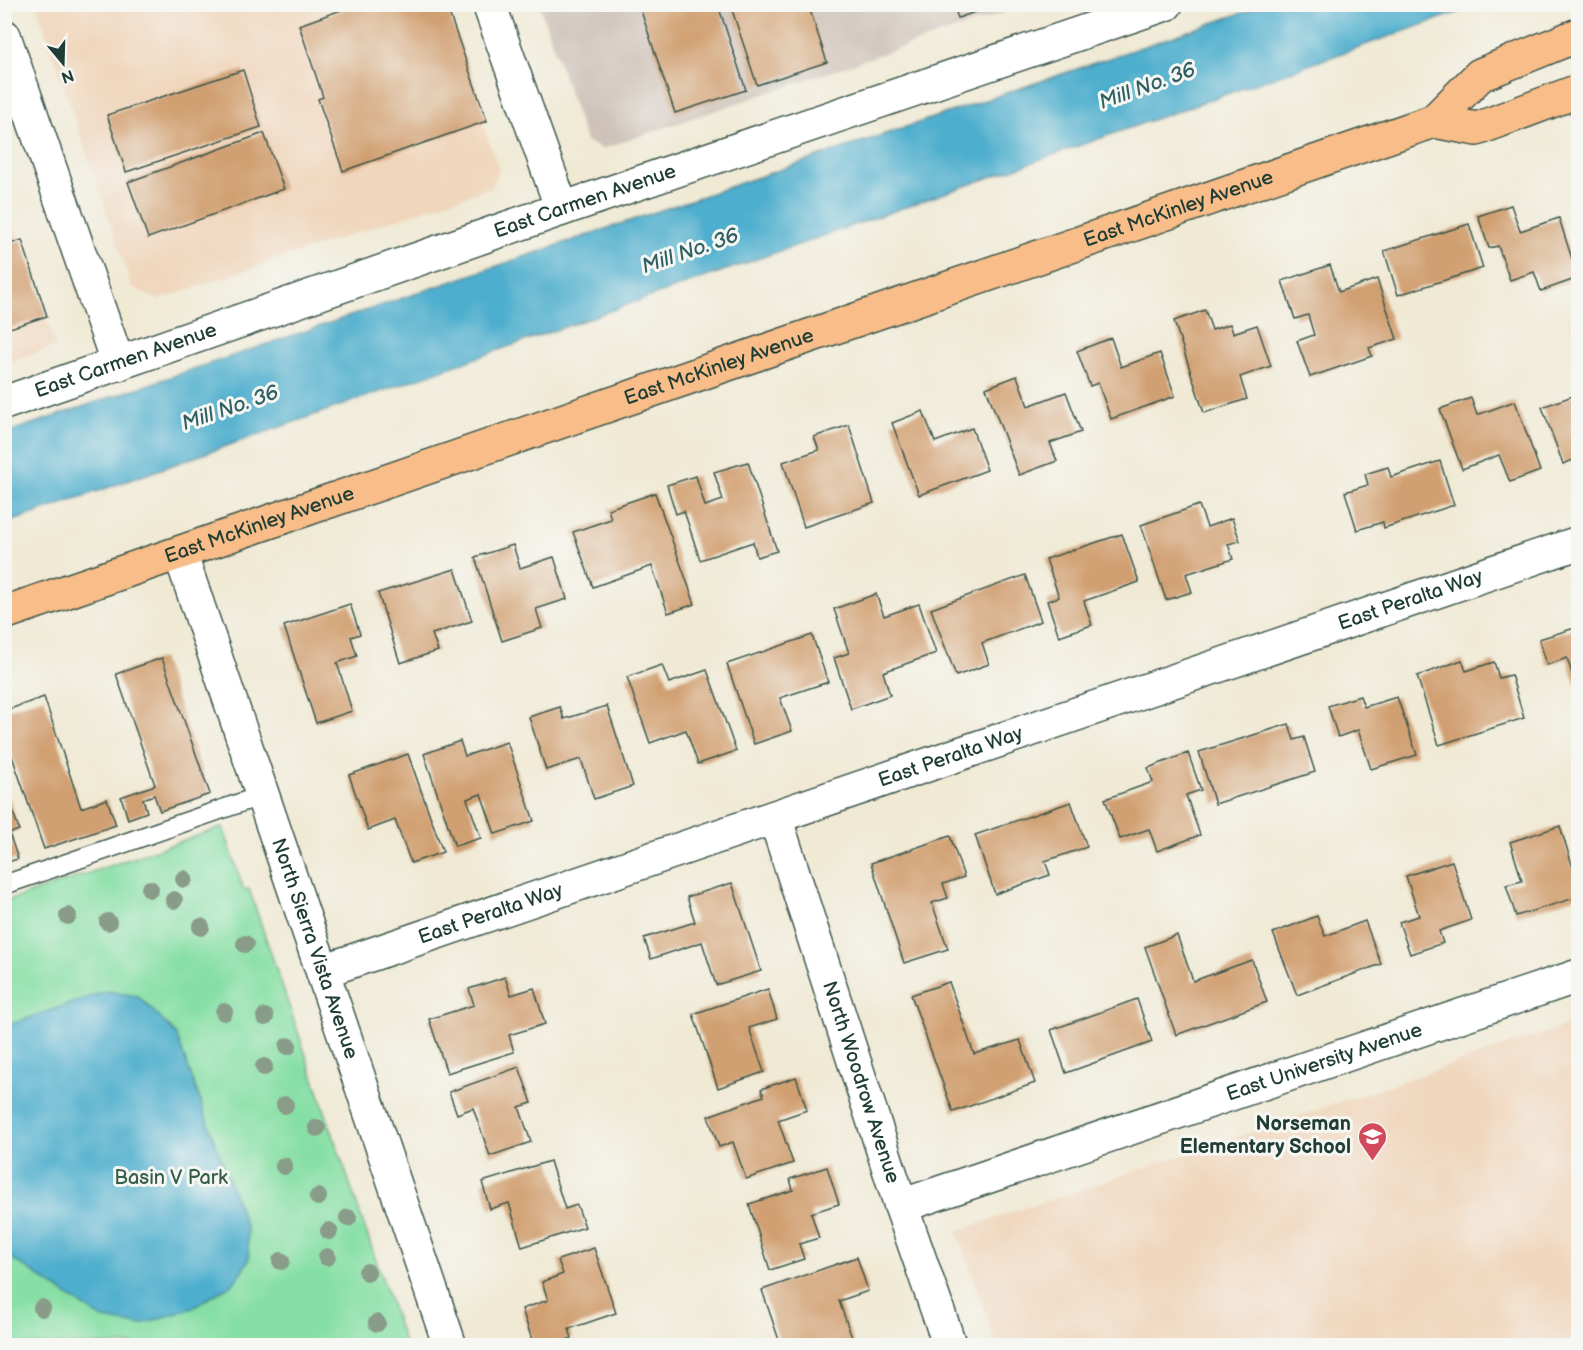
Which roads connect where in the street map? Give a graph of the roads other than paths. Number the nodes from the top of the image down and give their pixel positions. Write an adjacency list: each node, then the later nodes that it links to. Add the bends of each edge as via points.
1 (489, 4): 7 (street)
2 (1166, 4): 7 (street, East Carmen Avenue)
3 (1578, 35): 6 (main road, East McKinley Avenue, via 1480,75)
4 (4, 36): 8 (street)
5 (1578, 91): 6 (main road, East McKinley Avenue, via 1477,129)
6 (1434, 121): 11 (main road, East McKinley Avenue)
7 (562, 209): 8 (street, East Carmen Avenue)
8 (118, 364): 9 (street, East Carmen Avenue)
9 (4, 403)
10 (1578, 543): 14 (street, East Peralta Way)
11 (180, 553): 12 (main road, East McKinley Avenue); 13 (street, North Sierra Vista Avenue)
12 (4, 613)
13 (263, 795): 15 (lane); 16 (street, North Sierra Vista Avenue)
14 (775, 817): 16 (street, East Peralta Way); 18 (street, North Woodrow Avenue)
15 (4, 885)
16 (323, 971): 19 (street, North Sierra Vista Avenue)
17 (1578, 976): 18 (street, East University Avenue)
18 (901, 1206): 20 (street, North Woodrow Avenue)
19 (450, 1346)
20 (950, 1346)

